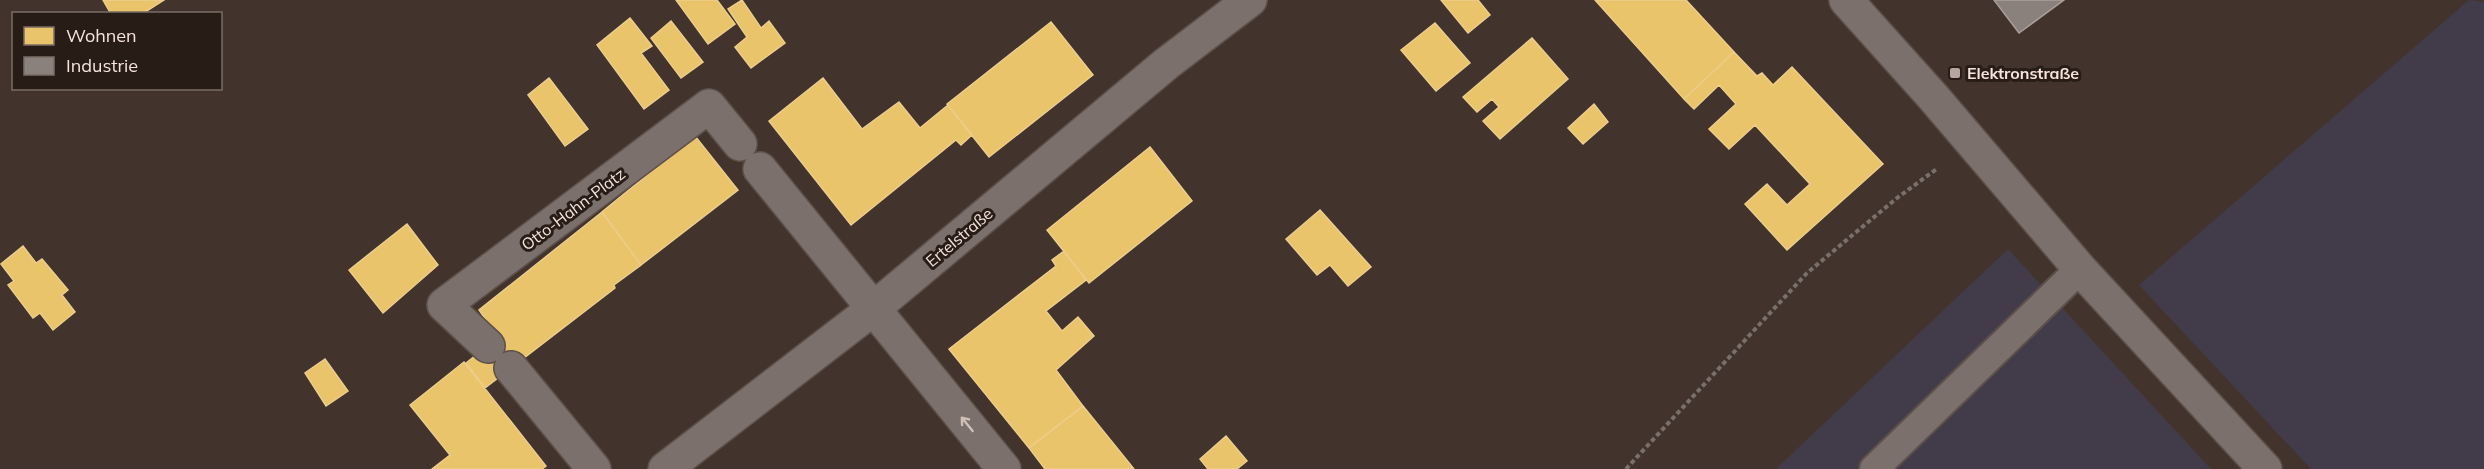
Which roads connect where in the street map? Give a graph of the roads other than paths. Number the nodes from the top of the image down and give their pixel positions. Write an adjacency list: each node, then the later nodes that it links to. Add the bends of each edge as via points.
1 (1250, 0): 4 (street, Ertelstraße, via 1167,64)
2 (1846, 0): 3 (street)
3 (2080, 269): 10 (lane); 11 (street)
4 (873, 309): 5 (street, Otto-Hahn-Platz, via 709,106 444,305); 8 (street, Ertelstraße); 9 (street, Otto-Hahn-Platz, one-way to 4)
5 (488, 345)
6 (511, 368): 7 (street)
7 (594, 469)
8 (665, 469)
9 (1004, 469)
10 (1874, 469)
11 (2265, 469)

